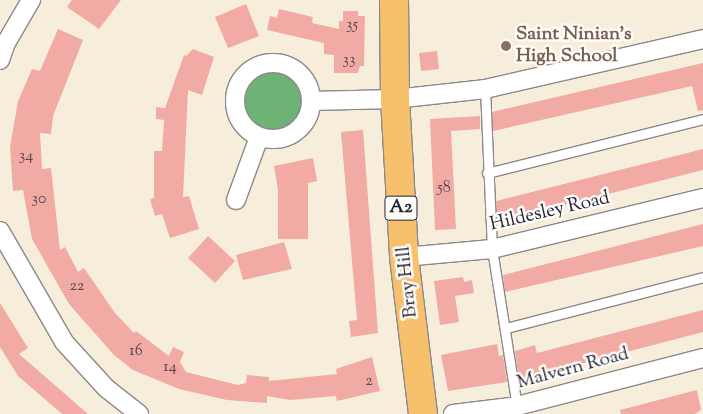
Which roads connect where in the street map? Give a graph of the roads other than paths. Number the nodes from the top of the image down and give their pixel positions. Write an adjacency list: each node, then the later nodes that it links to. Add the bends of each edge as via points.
1 (31, 0): 4 (street)
2 (394, 0): 6 (highway, Bray Hill / A2)
3 (703, 39): 5 (street)
4 (0, 60)
5 (485, 89): 6 (street); 10 (lane)
6 (395, 99): 7 (street); 15 (highway, Bray Hill / A2)
7 (311, 101): 9 (street, via 304,124 295,133 271,139); 9 (street, via 305,80 289,66 267,64 247,73 236,92 235,103 242,123)
8 (703, 119): 10 (lane)
9 (260, 137): 12 (street)
10 (487, 173): 14 (lane)
11 (703, 198): 14 (street, Hildesley Road)
12 (236, 200)
13 (0, 231): 20 (street, via 64,342 106,388)
14 (492, 249): 15 (street, Hildesley Road); 17 (lane)
15 (404, 257): 21 (highway, Bray Hill / A2)
16 (703, 277): 17 (lane)
17 (506, 328): 19 (lane)
18 (703, 358): 19 (street, Malvern Road)
19 (507, 409): 22 (street, Malvern Road)
20 (139, 414)
21 (423, 414)
22 (453, 414)

